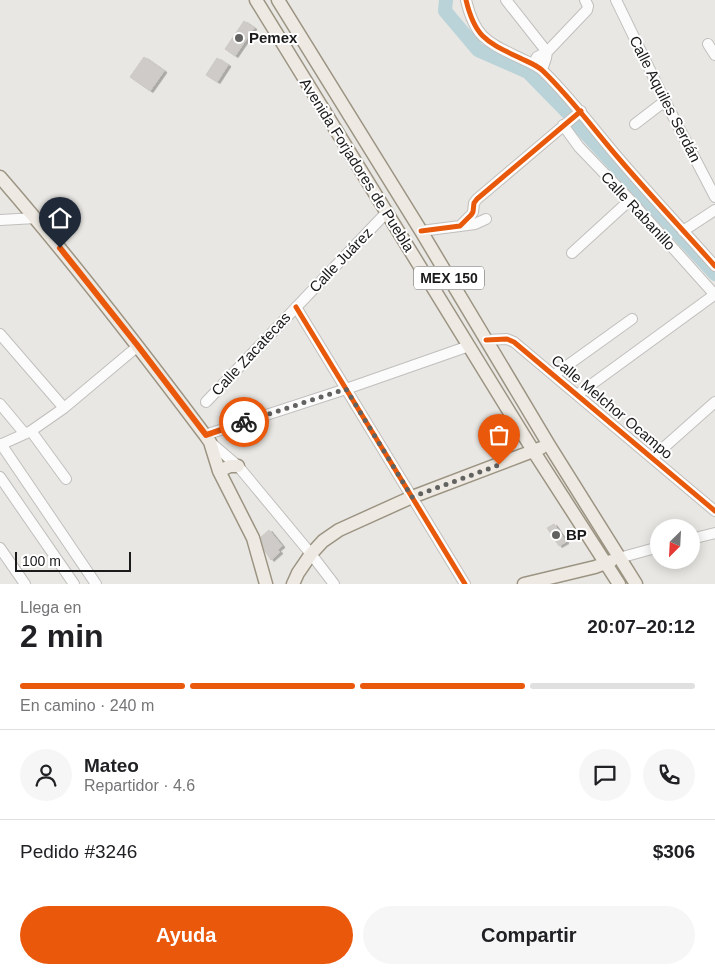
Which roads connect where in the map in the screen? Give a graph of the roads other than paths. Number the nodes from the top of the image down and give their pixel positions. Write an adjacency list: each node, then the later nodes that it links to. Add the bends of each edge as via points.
1 (256, 0): 19 (main road, Avenida Forjadores de Puebla / MEX 150)
2 (278, 0): 24 (main road, Avenida Forjadores de Puebla / MEX 150)
3 (466, 0): 10 (street, via 482,36)
4 (506, 0): 8 (street)
5 (585, 0): 8 (street, via 587,10)
6 (616, 0): 11 (street, Calle Aquiles Serdán)
7 (708, 44): 9 (street)
8 (547, 52): 10 (street, via 538,57)
9 (715, 55)
10 (538, 67): 12 (street)
11 (665, 102): 13 (street); 16 (street, Calle Aquiles Serdán)
12 (581, 111): 14 (street); 25 (street)
13 (635, 124)
14 (563, 125): 17 (street, Calle Rabanillo, via 579,148); 23 (street, via 477,199 473,212)
15 (0, 177): 20 (main road)
16 (715, 197)
17 (630, 200): 26 (street); 28 (street, Calle Rabanillo)
18 (715, 210): 25 (street)
19 (386, 214): 29 (street, Calle Juárez); 34 (main road, Avenida Forjadores de Puebla / MEX 150)
20 (36, 218): 22 (street); 33 (main road)
21 (486, 219): 23 (street)
22 (0, 220)
23 (460, 226): 24 (street)
24 (421, 231): 32 (main road, Avenida Forjadores de Puebla / MEX 150)
25 (684, 231): 27 (street)
26 (572, 253)
27 (715, 266)
28 (715, 295): 37 (street)
29 (296, 307): 36 (street); 38 (street, Calle Zacatecas)
30 (632, 319): 35 (street)
31 (0, 334): 41 (street)
32 (486, 340): 35 (street, Calle Melchor Ocampo, via 511,340); 45 (main road, Avenida Forjadores de Puebla / MEX 150)
33 (138, 346): 41 (street); 43 (main road)
34 (470, 346): 36 (street); 46 (main road, Avenida Forjadores de Puebla / MEX 150)
35 (554, 375): 37 (street, Calle Melchor Ocampo)
36 (346, 389): 43 (street); 52 (street)
37 (577, 395): 47 (street, Calle Melchor Ocampo)
38 (206, 402)
39 (715, 402): 47 (street)
40 (0, 404): 42 (street)
41 (64, 408): 42 (street)
42 (28, 432): 44 (street); 51 (street)
43 (208, 439): 48 (street); 49 (main road)
44 (0, 444): 63 (street)
45 (549, 445): 46 (main road); 59 (main road, Avenida Forjadores de Puebla / MEX 150)
46 (534, 452): 52 (main road); 60 (main road, Avenida Forjadores de Puebla / MEX 150)
47 (652, 458): 53 (street, Calle Melchor Ocampo)
48 (238, 466): 49 (main road); 58 (street)
49 (219, 471): 64 (main road, via 253,538)
50 (0, 477): 62 (street)
51 (66, 478)
52 (412, 497): 58 (main road, via 339,530); 67 (street)
53 (715, 511)
54 (715, 533): 55 (street)
55 (700, 537)
56 (0, 548): 61 (street)
57 (650, 550): 59 (street)
58 (311, 554): 65 (main road); 66 (street)
59 (619, 558): 60 (main road); 70 (main road, Avenida Forjadores de Puebla / MEX 150)
60 (606, 564): 68 (main road); 69 (main road, Avenida Forjadores de Puebla / MEX 150)
61 (25, 584)
62 (74, 584)
63 (96, 584)
64 (266, 584)
65 (293, 584)
66 (334, 584)
67 (465, 584)
68 (524, 584)
69 (619, 584)
70 (636, 584)

